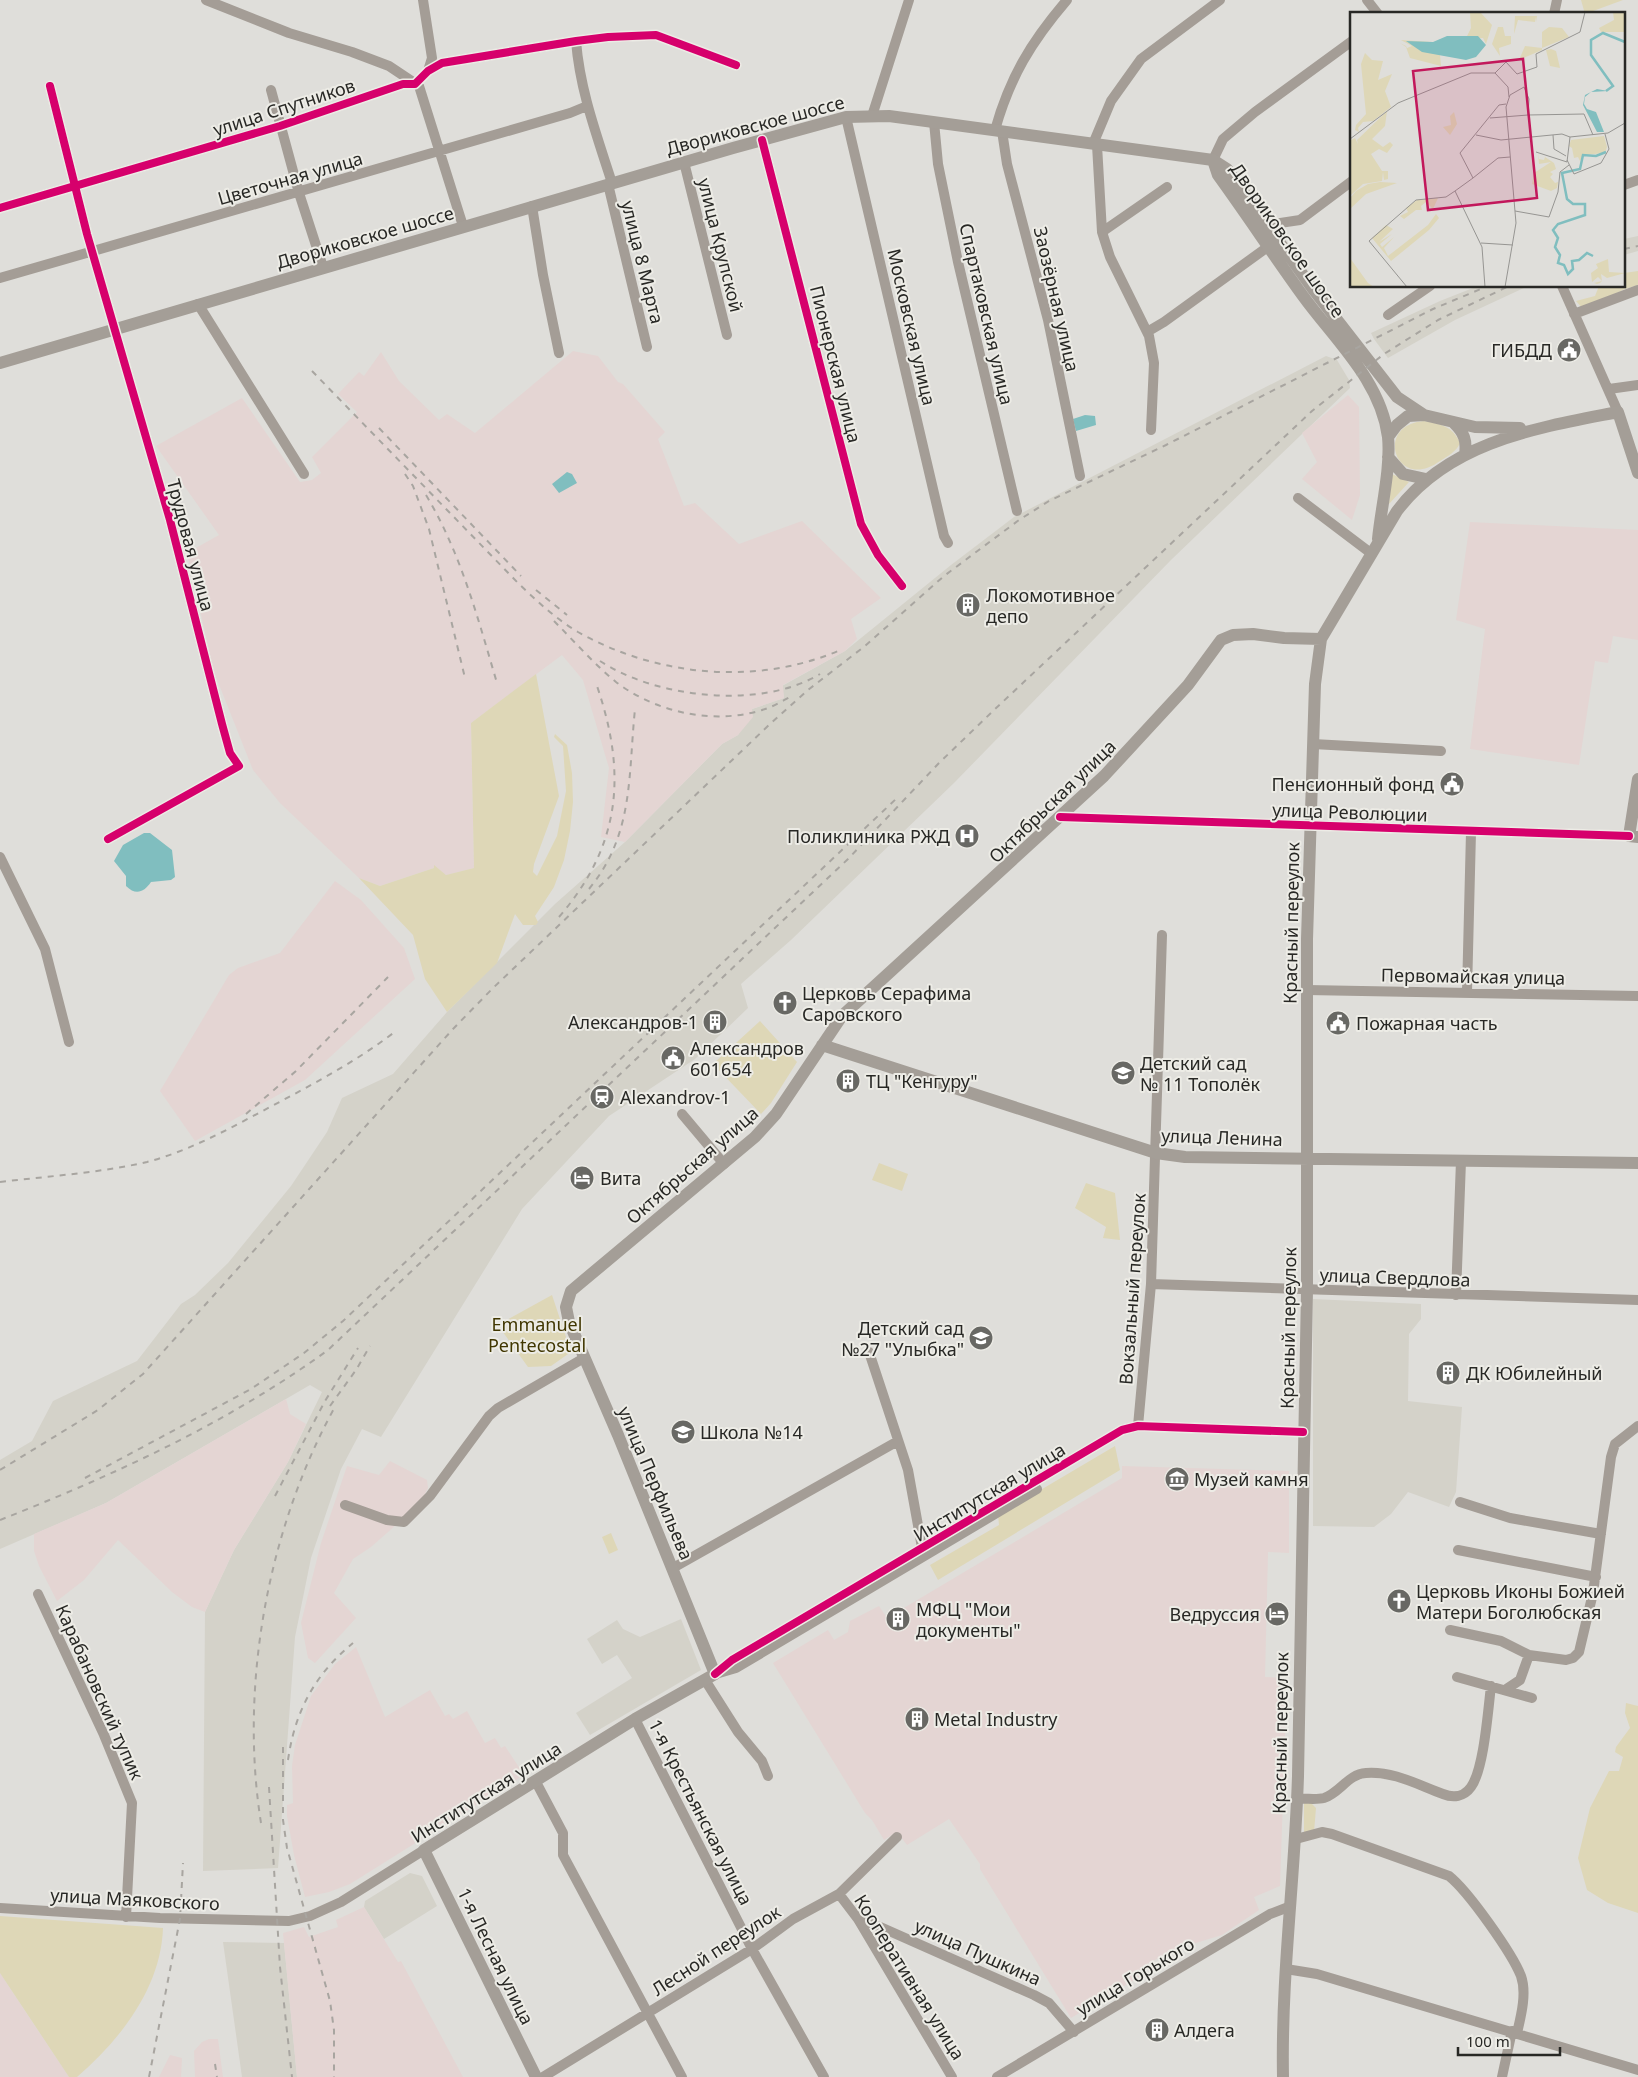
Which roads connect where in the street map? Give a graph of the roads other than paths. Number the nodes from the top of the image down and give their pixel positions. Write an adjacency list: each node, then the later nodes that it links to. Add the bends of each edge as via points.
1 (206, 0): 12 (street, via 289,33 389,66 408,76)
2 (423, 0): 11 (street, via 432,58)
3 (909, 0): 16 (street)
4 (1067, 0): 20 (street, Заозёрная улица, via 1022,60 1004,96)
5 (1220, 0): 22 (street, via 1141,59 1112,101)
6 (1367, 0): 7 (street)
7 (1376, 12)
8 (576, 41): 10 (street, via 656,35); 11 (street, via 442,63); 15 (street, улица 8 Марта, via 578,70)
9 (1350, 42): 24 (street, via 1223,139)
10 (736, 65)
11 (428, 71): 12 (street)
12 (415, 84): 19 (street, улица Спутников, via 403,84); 23 (street, via 423,95)
13 (50, 86): 30 (street, Трудовая улица)
14 (271, 90): 19 (street)
15 (587, 106): 23 (street, Цветочная улица); 28 (street, улица 8 Марта)
16 (872, 116): 17 (main road, Двориковское шоссе); 18 (main road, Двориковское шоссе)
17 (846, 117): 21 (main road, Двориковское шоссе); 70 (street, Московская улица)
18 (934, 122): 20 (main road, Двориковское шоссе); 69 (street, Спартаковская улица, via 938,164 958,262)
19 (280, 126): 30 (street, улица Спутников); 32 (street)
20 (998, 131): 22 (main road, Двориковское шоссе); 66 (street, Заозёрная улица, via 1048,320)
21 (762, 140): 25 (main road, Двориковское шоссе); 72 (street, Пионерская улица, via 860,524)
22 (1095, 144): 24 (main road, Двориковское шоссе); 37 (street)
23 (440, 151): 32 (street, Цветочная улица); 36 (street)
24 (1213, 160): 35 (main road, via 1227,169); 38 (main road, Двориковское шоссе, via 1218,175)
25 (684, 162): 28 (main road, Двориковское шоссе); 50 (street, улица Крупской)
26 (1638, 180): 29 (street)
27 (1350, 182): 35 (street, via 1300,220)
28 (610, 183): 33 (main road, Двориковское шоссе); 51 (street, улица 8 Марта)
29 (1626, 184)
30 (75, 186): 34 (street, улица Спутников); 39 (street, Трудовая улица)
31 (1167, 187): 37 (street)
32 (299, 193): 39 (street, Цветочная улица); 40 (street)
33 (532, 206): 36 (main road, Двориковское шоссе); 52 (street, via 542,275)
34 (0, 208)
35 (1267, 225): 57 (main road, via 1397,397)
36 (463, 226): 40 (main road, Двориковское шоссе)
37 (1102, 232): 49 (street, via 1110,257)
38 (1269, 246): 49 (street); 61 (main road, Двориковское шоссе, via 1362,372 1376,395)
39 (92, 251): 41 (street, Цветочная улица); 48 (street, Трудовая улица)
40 (323, 267): 45 (main road, Двориковское шоссе)
41 (0, 278)
42 (1427, 288): 47 (street)
43 (1563, 288): 46 (street)
44 (1638, 290): 46 (street)
45 (198, 304): 48 (main road, Двориковское шоссе); 65 (street)
46 (1574, 314): 55 (street)
47 (1388, 315)
48 (115, 329): 53 (main road, Двориковское шоссе); 81 (street, Трудовая улица, via 170,520 224,734 239,766)
49 (1147, 332): 60 (street, via 1154,363)
50 (727, 335)
51 (647, 347)
52 (559, 353)
53 (0, 363)
54 (1638, 385): 55 (street)
55 (1609, 389): 56 (street)
56 (1618, 412): 59 (main road); 64 (main road)
57 (1424, 415): 58 (main road); 61 (main road, via 1408,416)
58 (1454, 422): 59 (main road, via 1496,429); 62 (main road, via 1464,433)
59 (1539, 427): 62 (main road, via 1482,445)
60 (1151, 430)
61 (1388, 437): 63 (main road)
62 (1465, 455): 67 (main road)
63 (1388, 457): 67 (main road, via 1403,474); 71 (main road)
64 (1638, 472)
65 (304, 474)
66 (1080, 476)
67 (1426, 479): 71 (main road, via 1397,511)
68 (1298, 498): 71 (street)
69 (1017, 511)
70 (948, 543)
71 (1375, 550): 73 (main road)
72 (902, 586)
73 (1321, 639): 74 (main road, Красный переулок, via 1315,684); 77 (main road, Октябрьская улица, via 1253,634 1233,635 1221,640 1170,704 1104,776)
74 (1313, 744): 75 (street); 78 (main road, Красный переулок)
75 (1441, 751)
76 (1638, 779): 80 (main road)
77 (1060, 816): 78 (street, улица Революции); 88 (main road, Октябрьская улица, via 842,1016)
78 (1309, 826): 79 (street, улица Революции); 84 (main road, Красный переулок)
79 (1471, 832): 80 (street, улица Революции); 85 (street)
80 (1634, 837)
81 (108, 839)
82 (0, 857): 87 (street, via 45,949)
83 (1162, 934): 90 (street, Вокзальный переулок)
84 (1307, 990): 85 (street, Первомайская улица); 91 (main road, Красный переулок)
85 (1468, 992): 86 (street, Первомайская улица)
86 (1638, 996)
87 (69, 1042)
88 (822, 1045): 90 (main road, улица Ленина); 94 (main road, Октябрьская улица, via 776,1114)
89 (682, 1114): 94 (street)
90 (1156, 1153): 91 (main road, улица Ленина, via 1185,1157); 95 (street, Вокзальный переулок)
91 (1306, 1158): 92 (main road, улица Ленина); 96 (main road, Красный переулок)
92 (1461, 1161): 93 (main road, улица Ленина); 97 (street)
93 (1638, 1163)
94 (724, 1164): 99 (main road, Октябрьская улица, via 571,1291)
95 (1151, 1284): 96 (street, улица Свердлова); 102 (street, Вокзальный переулок)
96 (1307, 1290): 97 (street, улица Свердлова); 104 (main road, Красный переулок)
97 (1456, 1295): 98 (street, улица Свердлова)
98 (1638, 1300)
99 (566, 1306): 101 (main road, улица Перфильева)
100 (869, 1352): 105 (street)
101 (584, 1358): 107 (street, via 489,1416 430,1496 404,1522 387,1520); 111 (main road, улица Перфильева)
102 (1138, 1426): 104 (street, Институтская улица); 110 (street, Институтская улица, via 1122,1430)
103 (1638, 1426): 108 (street, via 1615,1444)
104 (1303, 1432): 124 (main road, Красный переулок)
105 (898, 1442): 110 (street, via 908,1470); 111 (street)
106 (1460, 1502): 108 (street, via 1510,1518)
107 (345, 1505)
108 (1601, 1534): 112 (street)
109 (1458, 1550): 112 (street)
110 (923, 1552): 116 (street, Институтская улица, via 732,1660)
111 (672, 1568): 116 (main road, улица Перфильева)
112 (1596, 1577): 115 (street, via 1579,1652 1574,1658 1566,1660)
113 (38, 1594): 131 (street, Карабановский тупик, via 132,1803)
114 (1450, 1630): 115 (street, via 1501,1641)
115 (1530, 1655): 119 (street, via 1520,1680)
116 (710, 1677): 121 (main road, Институтская улица); 122 (street, via 738,1732 762,1761)
117 (1457, 1677): 118 (street)
118 (1491, 1686): 119 (street); 124 (street, via 1474,1779 1463,1794 1455,1797 1444,1795 1400,1777 1365,1773 1354,1776 1324,1798)
119 (1505, 1690): 120 (street)
120 (1532, 1698)
121 (635, 1720): 123 (main road, Институтская улица); 134 (street, 1-я Крестьянская улица)
122 (768, 1776)
123 (536, 1782): 127 (main road, Институтская улица); 136 (street, via 563,1832 563,1855)
124 (1297, 1799): 126 (main road, Красный переулок)
125 (897, 1837): 128 (street, Лесной переулок)
126 (1296, 1839): 129 (main road, Красный переулок); 138 (street, via 1322,1832 1332,1834 1449,1876 1459,1884 1521,1976 1522,2010)
127 (424, 1850): 133 (street, Институтская улица, via 341,1902 310,1916); 140 (main road, 1-я Лесная улица)
128 (839, 1894): 132 (street, Кооперативная улица); 134 (street, Лесной переулок, via 793,1919)
129 (1291, 1906): 135 (main road, Красный переулок); 137 (street, улица Горького, via 1270,1914)
130 (0, 1908): 131 (street, улица Маяковского)
131 (126, 1917): 133 (street, улица Маяковского)
132 (858, 1919): 137 (street, улица Пушкина, via 1034,1994 1049,2003); 144 (street, Кооперативная улица)
133 (268, 1922)
134 (752, 1949): 136 (street, Лесной переулок); 143 (street, 1-я Крестьянская улица)
135 (1286, 1969): 138 (street, via 1317,1974); 146 (main road, Красный переулок, via 1282,2004)
136 (646, 2014): 141 (street, Лесной переулок); 142 (street)
137 (1074, 2032): 145 (street, улица Горького)
138 (1514, 2032): 139 (street); 147 (street)
139 (1638, 2070)
140 (536, 2077)
141 (543, 2077)
142 (682, 2077)
143 (824, 2077)
144 (952, 2077)
145 (997, 2077)
146 (1283, 2077)
147 (1502, 2077)

